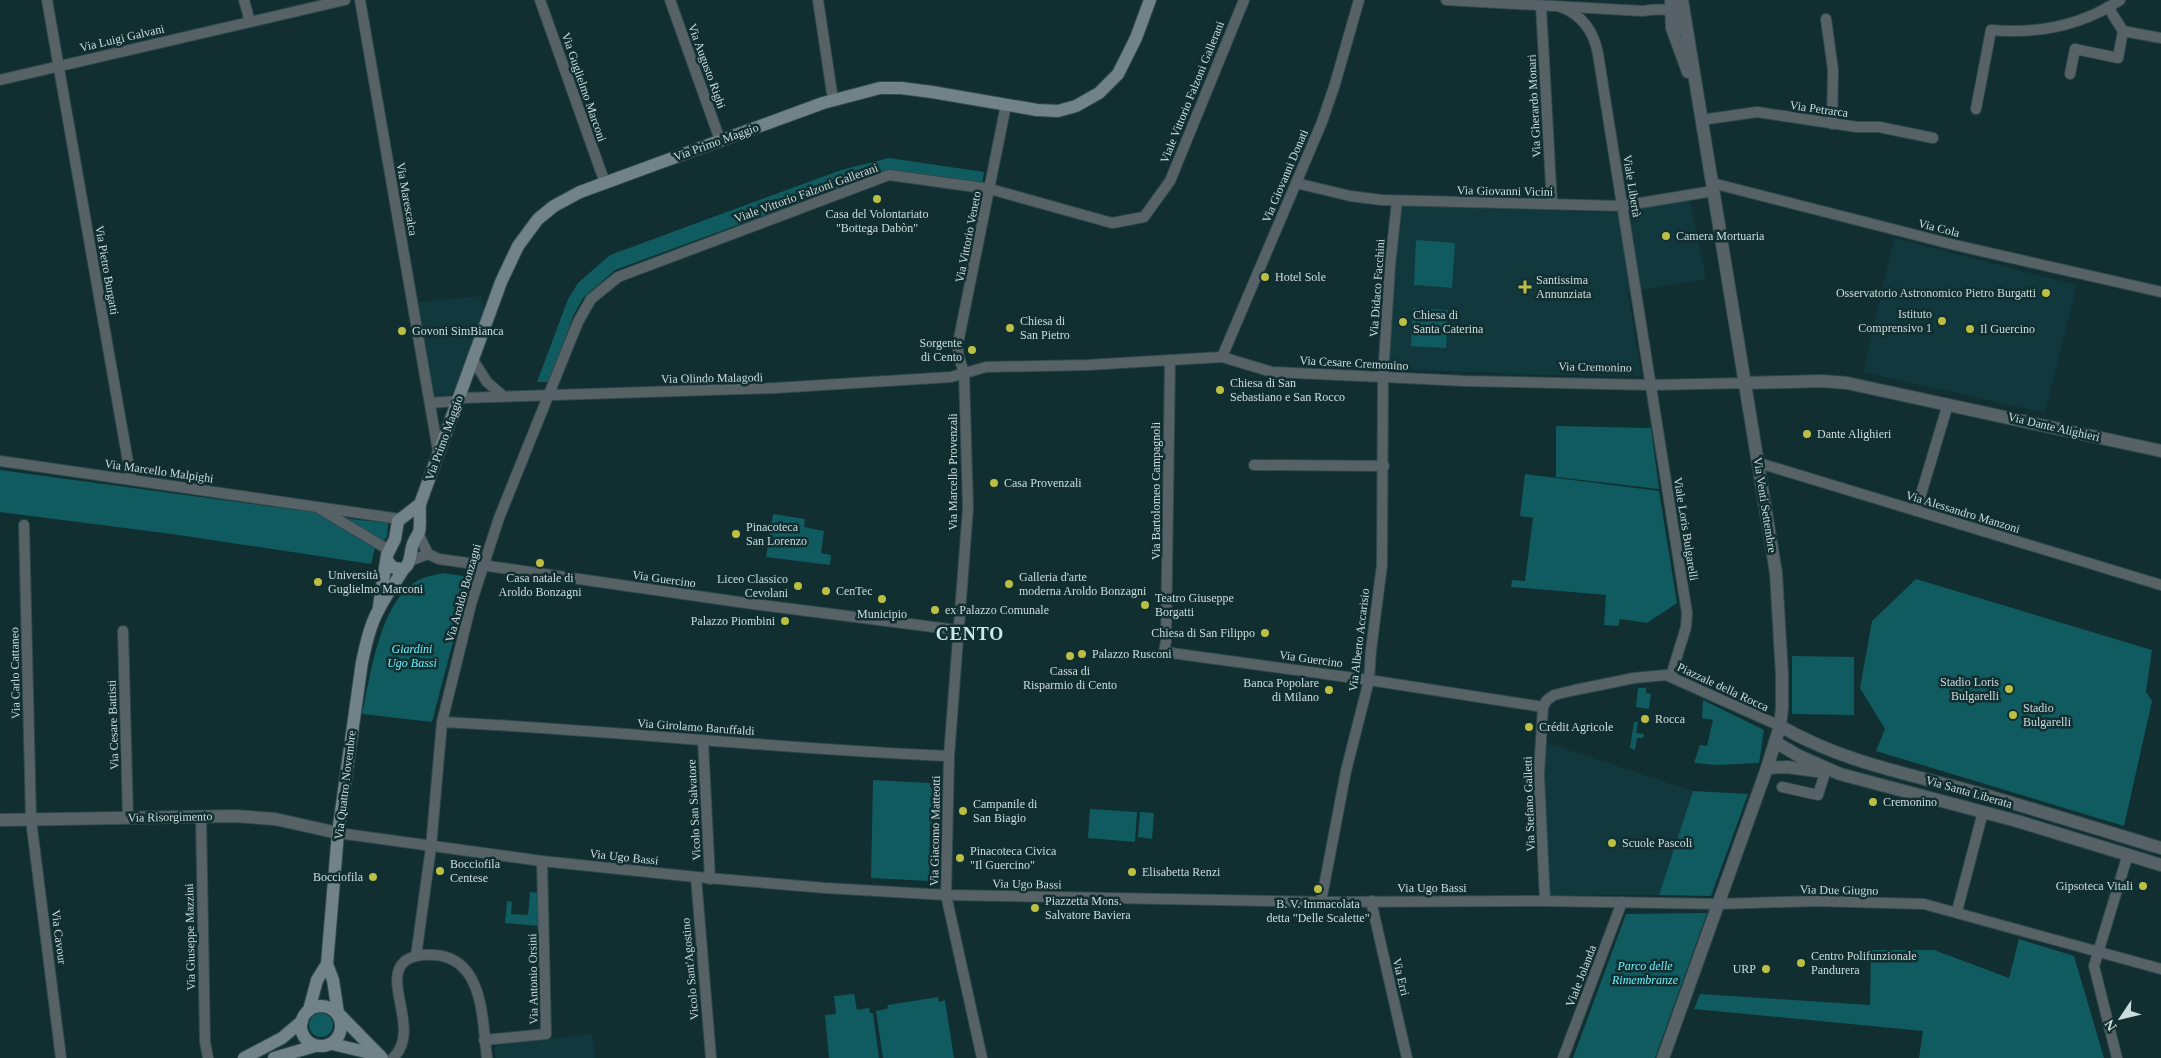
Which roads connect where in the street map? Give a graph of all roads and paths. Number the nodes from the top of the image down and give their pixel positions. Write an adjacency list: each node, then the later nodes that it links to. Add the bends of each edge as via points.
1 (47, 0): 25 (street, Via Pietro Burgatti)
2 (244, 0): 21 (street)
3 (345, 0): 21 (street, Via Luigi Galvani)
4 (360, 0): 55 (street, Via Marescalca)
5 (540, 0): 36 (street, Via Guglielmo Marconi)
6 (670, 0): 35 (street, Via Augusto Righi)
7 (818, 0): 28 (street)
8 (1150, 0): 30 (main road, Via Primo Maggio, via 1126,59 1113,81 1099,93 1076,106 1058,111)
9 (1244, 0): 39 (street, Viale Vittorio Falzoni Gallerani, via 1170,180 1144,217 1112,224)
10 (1359, 0): 37 (street, Via Giovanni Donati, via 1330,100)
11 (1446, 0): 15 (street, Viale Libertà)
12 (1661, 0): 19 (street)
13 (1682, 0): 24 (street, Via Venti Settembre)
14 (2120, 0): 18 (street)
15 (1541, 6): 17 (street, Viale Libertà); 41 (street, Via Gherardo Monari)
16 (1671, 6): 19 (street, Viale Libertà); 24 (street); 29 (street, Via Venti Settembre, via 1674,38)
17 (1561, 7): 19 (street, Viale Libertà); 42 (street, Viale Libertà, via 1583,21 1596,44)
18 (2108, 7): 22 (street); 31 (street, via 2083,19 2046,30 1991,30)
19 (1643, 11)
20 (1826, 18): 33 (street, via 1833,70)
21 (250, 22): 25 (street, Via Luigi Galvani)
22 (2124, 31): 23 (street); 26 (street, via 2118,58 2075,48)
23 (2161, 38)
24 (1689, 44): 29 (street, Via Venti Settembre)
25 (58, 65): 27 (street, Via Luigi Galvani); 63 (street, Via Pietro Burgatti)
26 (2070, 74)
27 (0, 80)
28 (833, 100): 30 (main road, Via Primo Maggio, via 890,88); 35 (main road, Via Primo Maggio)
29 (1698, 100): 32 (street, Via Venti Settembre)
30 (1006, 105): 39 (street, Via Vittorio Veneto)
31 (1976, 110)
32 (1701, 120): 33 (street, Via Petrarca, via 1757,112); 38 (street, Via Venti Settembre)
33 (1832, 124): 34 (street, Via Petrarca, via 1879,127)
34 (1933, 138)
35 (720, 140): 36 (main road, Via Primo Maggio)
36 (605, 183): 45 (main road, Via Primo Maggio, via 561,202 531,227 507,269)
37 (1296, 183): 40 (street, Via Giovanni Vicini, via 1350,196); 44 (street, Via Giovanni Donati)
38 (1713, 187): 42 (street, Via Giovanni Vicini); 43 (street, Via Cola); 51 (street, Via Venti Settembre)
39 (990, 189): 47 (street, Via Vittorio Veneto, via 958,343); 52 (street, Viale Vittorio Falzoni Gallerani, via 889,175 618,277 591,298)
40 (1397, 201): 41 (street, Via Giovanni Vicini); 49 (street, Via Didaco Facchini)
41 (1552, 204): 42 (street, Via Giovanni Vicini)
42 (1622, 206): 50 (street, Viale Libertà)
43 (2161, 292)
44 (1222, 357): 46 (street, Via Cesare Cremonino); 49 (street, Via Cesare Cremonino, via 1263,371)
45 (472, 360): 53 (street, via 487,382); 54 (main road, Via Primo Maggio)
46 (1170, 360): 47 (street, Via Cesare Cremonino, via 986,367); 78 (street, Via Bartolomeo Campagnoli)
47 (964, 373): 52 (street, Via Olindo Malagodi, via 891,382 775,388); 76 (street, Via Marcello Provenzali, via 968,508)
48 (1542, 375): 50 (street, Via Cremonino, via 1543,378)
49 (1383, 377): 50 (street, Via Cesare Cremonino); 62 (street, Via Alberto Accarisio)
50 (1650, 383): 51 (street, Via Cesare Cremonino); 79 (street, Viale Loris Bulgarelli, via 1687,620)
51 (1745, 383): 56 (street, Via Dante Alighieri, via 1835,382); 60 (street, Via Venti Settembre)
52 (549, 394): 53 (street, Via Olindo Malagodi); 72 (street, Via Aroldo Bonzagni)
53 (502, 396): 54 (street, Via Olindo Malagodi)
54 (458, 400): 55 (street); 58 (main road, Via Primo Maggio)
55 (430, 402): 58 (street, Via Marescalca)
56 (1948, 404): 57 (street, Via Dante Alighieri); 66 (street)
57 (2161, 451)
58 (438, 452): 64 (main road, Via Primo Maggio)
59 (0, 461): 63 (street, Via Marcello Malpighi)
60 (1759, 463): 66 (street, Via Alessandro Manzoni); 83 (street, Via Venti Settembre, via 1776,573 1782,675)
61 (1254, 464): 62 (street)
62 (1384, 466): 80 (street, Via Alberto Accarisio, via 1382,565)
63 (131, 479): 65 (street, Via Marcello Malpighi)
64 (420, 504): 67 (main road); 69 (main road, Via Primo Maggio)
65 (314, 506): 67 (street, Via Marcello Malpighi); 71 (street, Via Marcello Malpighi)
66 (1916, 510): 74 (street, Via Alessandro Manzoni)
67 (403, 517): 69 (main road, via 413,516); 71 (main road, Via Quattro Novembre)
68 (24, 525): 95 (street, Via Carlo Cattaneo)
69 (418, 527): 70 (street); 73 (main road, Via Primo Maggio)
70 (428, 554): 72 (street, Via Guercino, via 439,559); 73 (street)
71 (388, 555): 73 (main road, via 395,568); 75 (main road, Via Quattro Novembre)
72 (482, 564): 76 (street, Via Guercino); 82 (street, Via Aroldo Bonzagni)
73 (407, 565): 75 (main road, Via Quattro Novembre)
74 (2161, 585)
75 (379, 608): 96 (main road, Via Quattro Novembre, via 368,636 361,669)
76 (957, 630): 86 (street, Via Giacomo Matteotti)
77 (123, 632): 93 (street, Via Cesare Battisti)
78 (1164, 652): 80 (street, Via Guercino)
79 (1671, 676): 81 (street, Piazzale della Rocca, via 1634,678 1554,695); 83 (street, Piazzale della Rocca)
80 (1369, 680): 81 (street, Via Guercino); 107 (street, Via Alberto Accarisio, via 1346,771)
81 (1543, 707): 106 (street, Via Stefano Galletti, via 1539,774)
82 (442, 722): 84 (street, Via Girolamo Baruffaldi); 97 (street, Via Aroldo Bonzagni)
83 (1780, 726): 85 (street, Via Venti Settembre); 98 (street, Via Santa Liberata, via 1856,761)
84 (703, 741): 86 (street, Via Girolamo Baruffaldi); 103 (street, Vicolo San Salvatore)
85 (1775, 742): 87 (street, Via Venti Settembre); 89 (street, Via Santa Liberata, via 1816,764)
86 (949, 756): 104 (street, Via Giacomo Matteotti)
87 (1767, 768): 88 (street, Via Santa Liberata, via 1787,767); 109 (street, Via Venti Settembre)
88 (1825, 773): 89 (street, Via Santa Liberata); 90 (street, via 1818,795)
89 (1858, 778): 91 (street, Via Santa Liberata)
90 (1782, 787)
91 (1983, 812): 99 (street, Via Santa Liberata); 110 (street)
92 (201, 816): 93 (street, Via Risorgimento); 96 (street, Via Risorgimento, via 270,818); 123 (street, Via Giuseppe Mazzini, via 205,1042)
93 (128, 817): 95 (street, Via Risorgimento)
94 (0, 820): 95 (street, Via Risorgimento)
95 (31, 820): 122 (street, Via Cavour)
96 (338, 833): 97 (street, Via Ugo Bassi); 113 (main road, Via Quattro Novembre)
97 (431, 847): 100 (street, Via Ugo Bassi); 112 (street, Via Aroldo Bonzagni)
98 (2161, 848)
99 (2128, 854): 101 (street, Via Santa Liberata); 111 (street)
100 (542, 861): 102 (street, Via Ugo Bassi); 118 (street, Via Antonio Orsini, via 546,1034)
101 (2161, 865)
102 (696, 877): 103 (street, Via Ugo Bassi); 128 (street, Vicolo Sant'Agostino)
103 (710, 879): 104 (street, Via Ugo Bassi)
104 (946, 895): 107 (street, Via Ugo Bassi); 129 (street, Via Giacomo Matteotti)
105 (1371, 901): 106 (street, Via Ugo Bassi); 107 (street, Via Ugo Bassi); 130 (street, Via Erri)
106 (1545, 901): 108 (street, Via Ugo Bassi)
107 (1321, 902)
108 (1622, 902): 109 (street, Via Ugo Bassi); 131 (street, Viale Jolanda)
109 (1719, 904): 110 (street, Via Due Giugno, via 1816,901 1924,904); 132 (street, Via Venti Settembre)
110 (1957, 911): 111 (street, Via Due Giugno)
111 (2099, 951): 114 (street, Via Due Giugno); 133 (street, via 2094,972)
112 (416, 956): 118 (street, via 444,956 465,969 480,997); 126 (street, via 406,960 398,974 405,1032 400,1051)
113 (327, 964): 115 (main road, Via Quattro Novembre, via 317,980); 116 (main road, Via Quattro Novembre)
114 (2161, 969)
115 (309, 1010): 116 (main road, via 327,1006); 117 (main road, Via Quattro Novembre)
116 (338, 1013): 119 (main road, Via Quattro Novembre, via 342,1030); 121 (main road)
117 (302, 1021): 120 (main road, via 302,1033); 124 (main road, Via Quattro Novembre, via 282,1038)
118 (484, 1040): 127 (street)
119 (332, 1044): 120 (main road); 121 (main road)
120 (315, 1046): 125 (main road)
121 (381, 1056)
122 (61, 1058)
123 (208, 1058)
124 (244, 1058)
125 (274, 1058)
126 (393, 1058)
127 (487, 1058)
128 (711, 1058)
129 (982, 1058)
130 (1407, 1058)
131 (1563, 1058)
132 (1663, 1058)
133 (2117, 1058)

